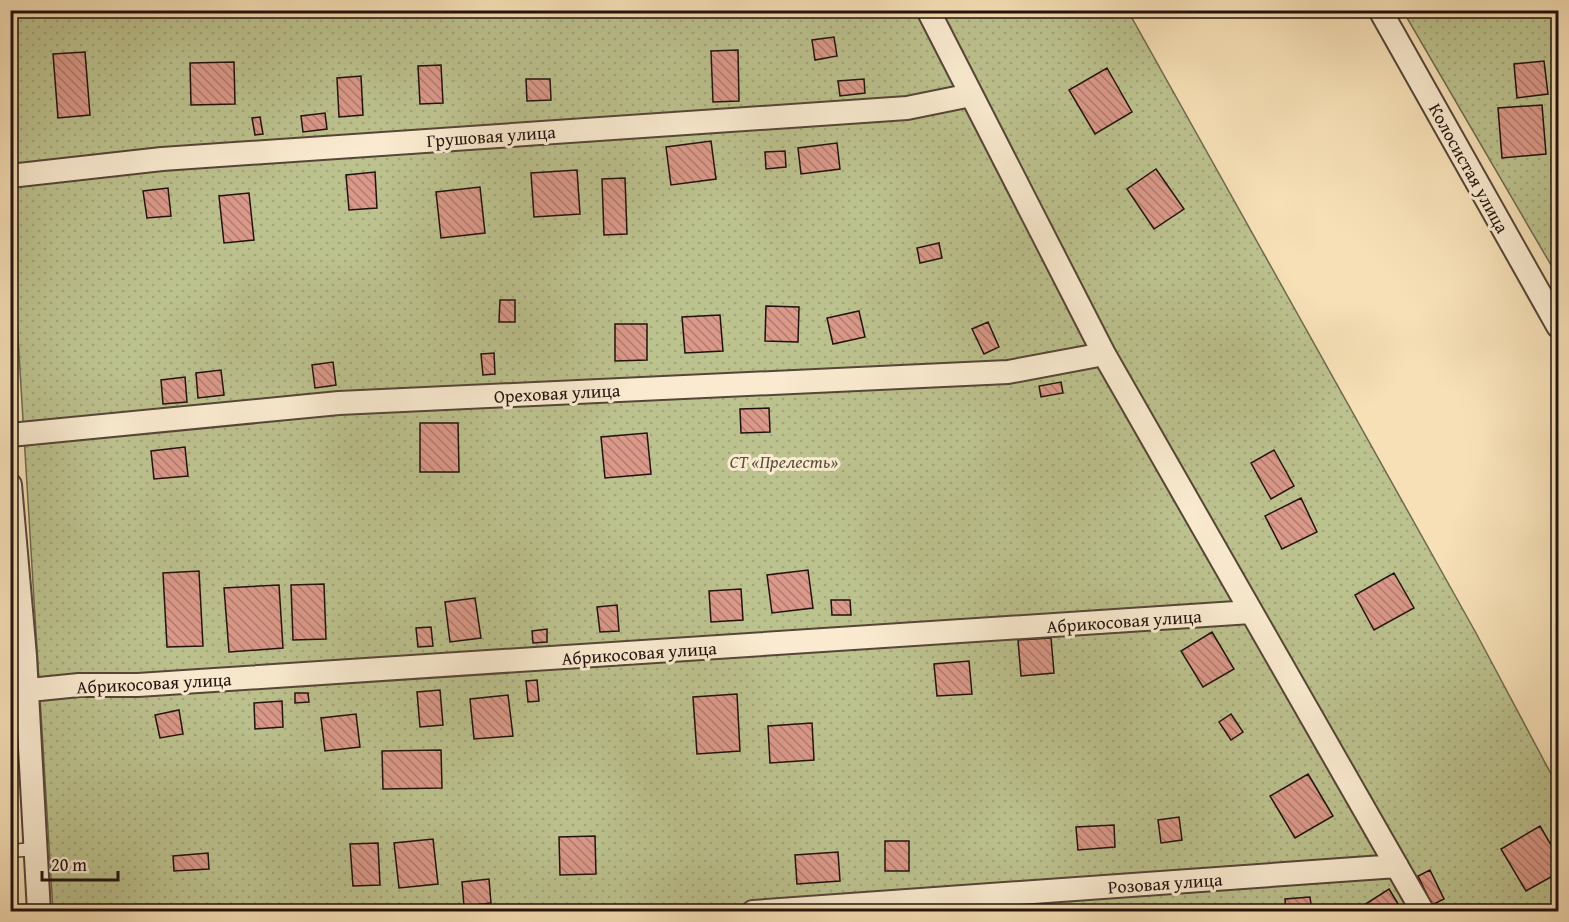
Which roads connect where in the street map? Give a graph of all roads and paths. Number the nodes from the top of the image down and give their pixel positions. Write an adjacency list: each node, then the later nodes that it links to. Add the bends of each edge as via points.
1 (928, 10): 3 (street)
2 (1380, 10): 5 (street, Колосистая улица)
3 (971, 95): 4 (street, Грушовая улица, via 906,108 174,158); 6 (street)
4 (10, 176)
5 (1557, 321)
6 (1104, 354): 7 (street, Ореховая улица, via 1008,372 339,404); 9 (street)
7 (10, 435)
8 (10, 485): 10 (street)
9 (1251, 612): 10 (street, Абрикосовая улица, via 138,685 79,685); 13 (street)
10 (18, 692): 11 (street)
11 (35, 849): 12 (lane); 14 (street)
12 (10, 850)
13 (1397, 866): 15 (street, Розовая улица); 16 (street)
14 (39, 912)
15 (753, 912)
16 (1423, 912)

